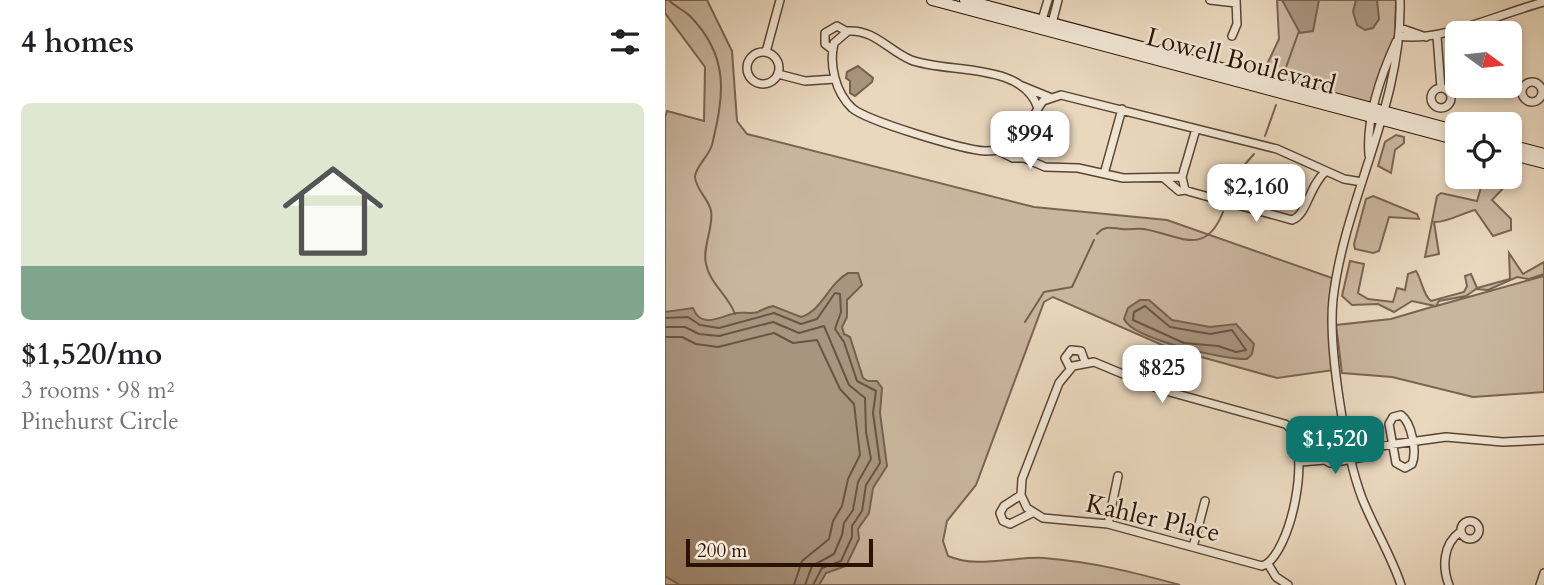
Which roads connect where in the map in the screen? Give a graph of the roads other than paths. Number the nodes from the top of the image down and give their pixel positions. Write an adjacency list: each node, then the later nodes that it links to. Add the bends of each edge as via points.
1 (932, 0): 10 (main road, Lowell Boulevard)
2 (965, 0): 10 (main road, Lowell Boulevard)
3 (1048, 0): 10 (street)
4 (1058, 0): 10 (street)
5 (1210, 0): 8 (street)
6 (1400, 0): 12 (street)
7 (780, 1): 16 (street)
8 (1236, 2): 13 (street, via 1237,24)
9 (1544, 2): 14 (street)
10 (1046, 26): 24 (main road, Lowell Boulevard)
11 (846, 32): 15 (street, via 838,37); 15 (street, via 837,26 825,33 825,44); 19 (street, via 869,34 910,59 968,68)
12 (1400, 32): 14 (street, via 1419,40); 24 (street)
13 (1232, 36)
14 (1437, 36): 20 (street)
15 (833, 50): 18 (street)
16 (766, 52): 17 (street, via 777,60); 17 (street, via 751,58 750,77 767,84)
17 (778, 74): 18 (street, via 805,81)
18 (835, 79): 30 (street, via 849,104 872,119 974,149)
19 (1021, 86): 21 (street); 22 (street)
20 (1441, 88)
21 (1049, 97): 22 (street); 23 (street, via 1070,96)
22 (1038, 108): 28 (street)
23 (1122, 109): 26 (street); 36 (street)
24 (1378, 115): 25 (main road, Lowell Boulevard); 27 (main road, Lowell Boulevard); 39 (street, via 1368,141)
25 (1445, 128)
26 (1196, 129): 35 (street, via 1277,149); 37 (street)
27 (1445, 136)
28 (1012, 144): 30 (street); 33 (street)
29 (1522, 148): 31 (main road)
30 (997, 150): 33 (street)
31 (1544, 154)
32 (1522, 157): 34 (main road)
33 (1024, 158): 36 (street, via 1045,167)
34 (1544, 163)
35 (1326, 171): 39 (street); 40 (street, via 1311,186 1304,212 1292,220)
36 (1104, 174): 38 (street)
37 (1182, 177): 38 (street); 40 (street)
38 (1165, 179): 40 (street, via 1179,191)
39 (1362, 183): 47 (street, via 1332,315)
40 (1185, 190)
41 (1085, 362): 42 (street); 42 (street, via 1081,351 1071,350 1065,358); 50 (street, via 1169,392 1285,424 1296,436)
42 (1070, 368): 52 (street, via 1059,383 1022,480)
43 (1544, 440): 44 (street, via 1446,437)
44 (1412, 442): 45 (street); 45 (street, via 1414,460 1405,468 1396,463); 45 (street, via 1408,422 1397,415 1389,424)
45 (1392, 446): 46 (street)
46 (1379, 448): 47 (street); 48 (street, via 1370,456)
47 (1348, 450): 48 (street); 49 (street, via 1330,453)
48 (1350, 459): 49 (street); 61 (street, via 1362,498)
49 (1325, 460): 50 (street)
50 (1300, 462): 58 (street, via 1283,540)
51 (1118, 476): 55 (street)
52 (1021, 495): 54 (street); 54 (street, Kahler Place, via 1002,509 1003,521 1015,523)
53 (1205, 501): 57 (street)
54 (1032, 513): 55 (street, Kahler Place)
55 (1108, 524): 57 (street, Kahler Place)
56 (1460, 532): 62 (street, via 1446,552)
57 (1193, 547): 58 (street, Kahler Place, via 1252,566)
58 (1268, 564): 60 (street)
59 (1544, 573): 63 (street)
60 (1288, 585)
61 (1401, 585)
62 (1449, 585)
63 (1540, 585)

